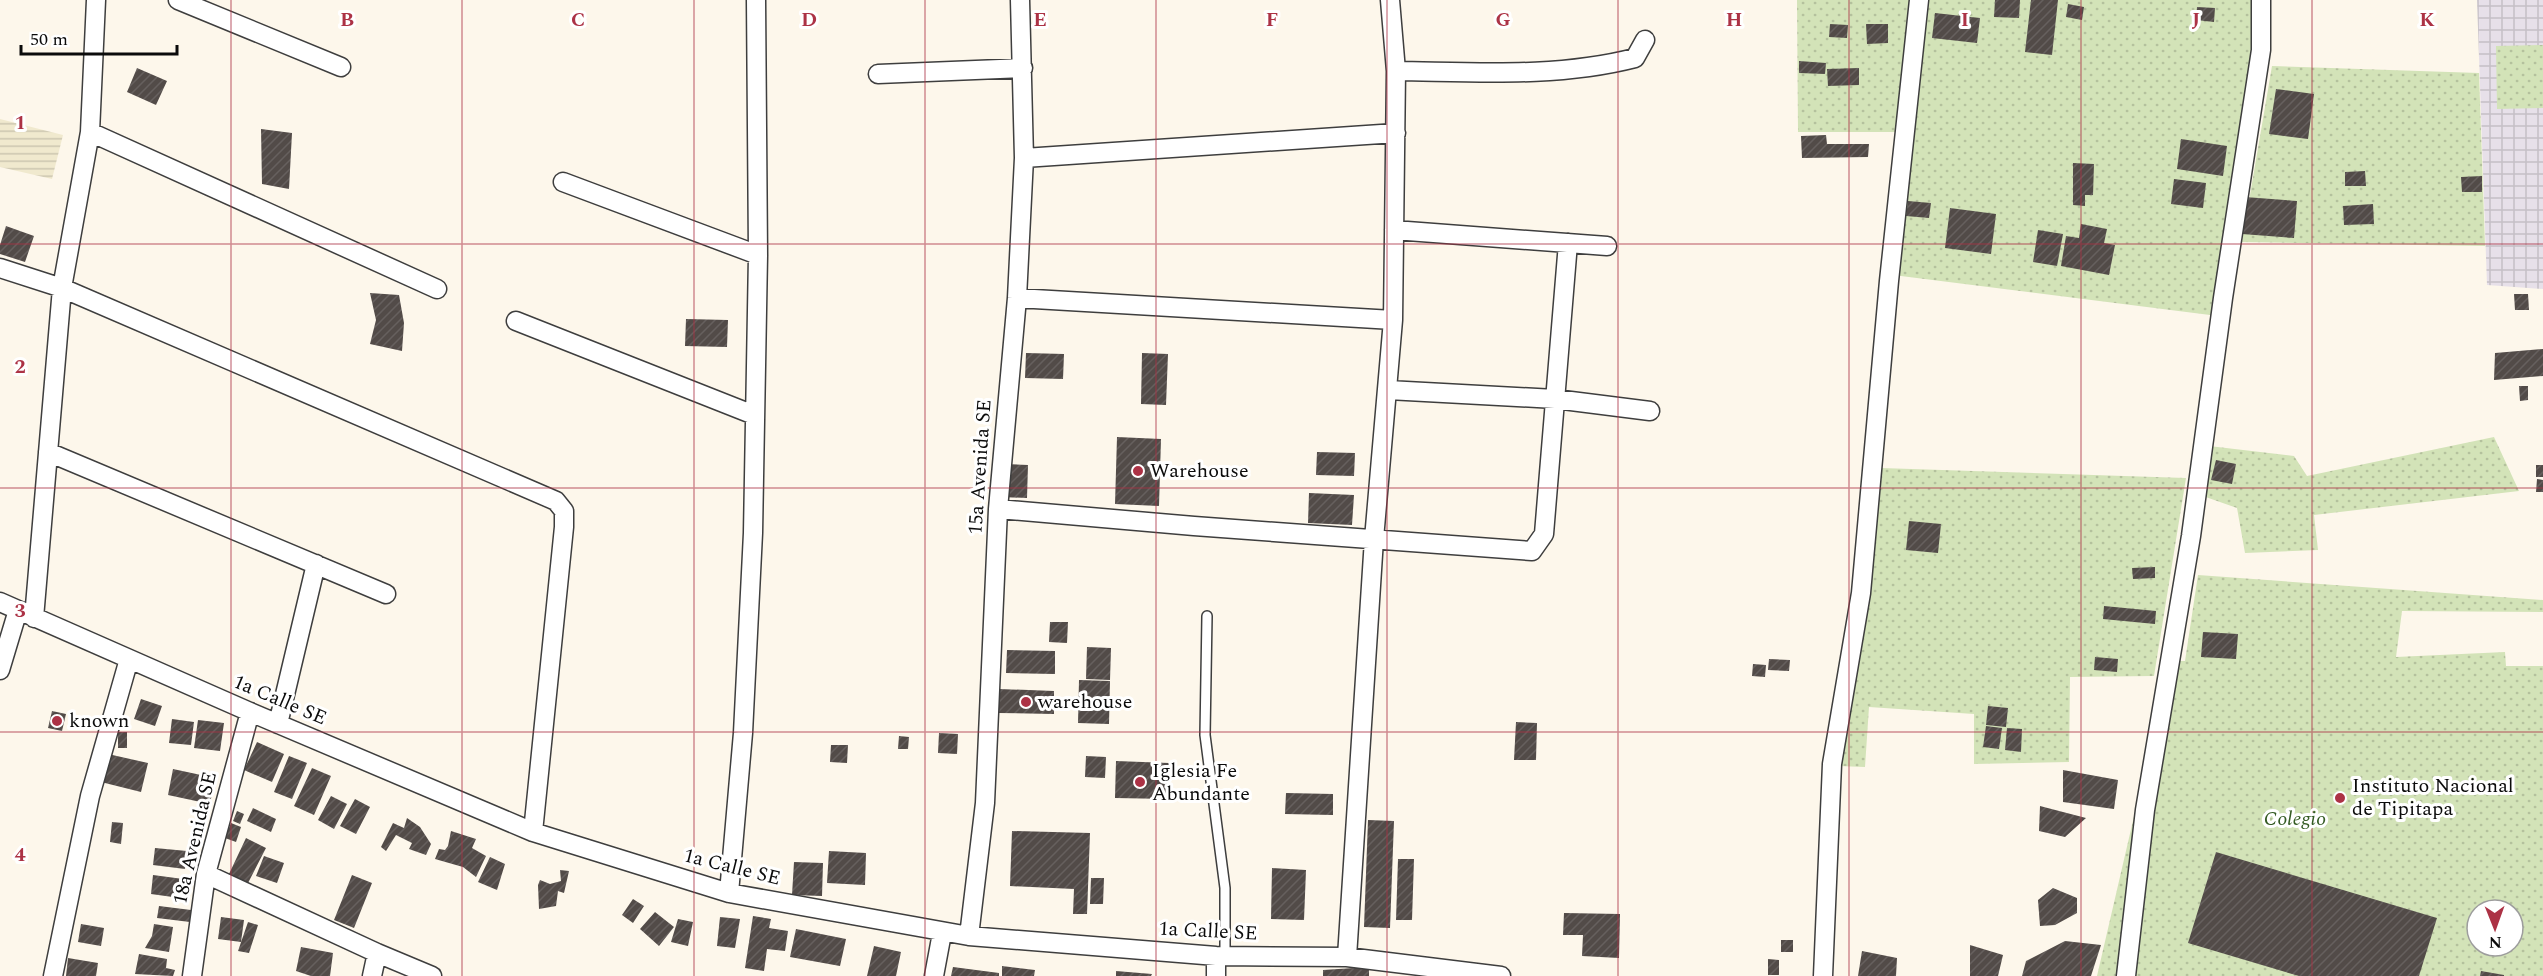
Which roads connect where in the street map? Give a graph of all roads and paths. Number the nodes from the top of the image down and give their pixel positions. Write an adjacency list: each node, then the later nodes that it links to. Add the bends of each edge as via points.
1 (96, 0): 13 (street)
2 (178, 0): 9 (street)
3 (756, 0): 20 (street)
4 (1020, 0): 10 (street, 15a Avenida SE)
5 (1390, 0): 11 (street)
6 (1919, 0): 58 (street, via 1888,280 1861,593 1832,764)
7 (2261, 0): 59 (street, via 2261,50 2191,536 2145,810)
8 (1645, 40): 11 (street, via 1635,58 1609,64 1544,72)
9 (341, 68)
10 (1023, 68): 12 (street); 15 (street, 15a Avenida SE)
11 (1396, 71): 14 (street)
12 (878, 74)
13 (90, 132): 22 (street); 23 (street)
14 (1396, 133): 15 (street); 17 (street)
15 (1024, 158): 24 (street, 15a Avenida SE)
16 (563, 182): 20 (street)
17 (1394, 230): 18 (street); 26 (street)
18 (1568, 243): 19 (street); 28 (street)
19 (1607, 246)
20 (758, 255): 30 (street)
21 (0, 268): 22 (street)
22 (62, 288): 31 (street); 43 (street, via 556,501 564,511 564,526)
23 (437, 289)
24 (1017, 298): 26 (street); 32 (street, 15a Avenida SE)
25 (516, 321): 30 (street)
26 (1393, 321): 27 (street)
27 (1388, 390): 28 (street); 33 (street)
28 (1555, 399): 29 (street); 33 (street, via 1544,534 1532,551)
29 (1650, 411)
30 (754, 415): 45 (street, via 744,721)
31 (48, 452): 34 (street); 37 (street)
32 (998, 509): 33 (street); 47 (street, 15a Avenida SE, via 985,803)
33 (1374, 539): 50 (street)
34 (316, 564): 35 (street); 42 (street)
35 (386, 594)
36 (0, 603): 37 (street, 1a Calle SE)
37 (26, 614): 39 (street, 1a Calle SE); 40 (street)
38 (1208, 616): 49 (lane, via 1205,735 1225,888)
39 (129, 659): 41 (street, 1a Calle SE); 51 (street, via 90,796)
40 (0, 670)
41 (250, 712): 42 (street, 1a Calle SE); 44 (street, 18a Avenida SE)
42 (278, 724): 43 (street, 1a Calle SE)
43 (533, 832): 45 (street, 1a Calle SE)
44 (206, 874): 48 (street); 52 (street, 18a Avenida SE)
45 (729, 893): 46 (street, 1a Calle SE)
46 (942, 933): 47 (street, 1a Calle SE); 55 (street)
47 (969, 936): 49 (street, 1a Calle SE)
48 (377, 953): 53 (street); 54 (street)
49 (1220, 956): 50 (street, 1a Calle SE); 56 (street)
50 (1347, 957): 57 (street, 1a Calle SE)
51 (53, 976)
52 (192, 976)
53 (372, 976)
54 (432, 976)
55 (934, 976)
56 (1216, 976)
57 (1501, 976)
58 (1823, 976)
59 (2126, 976)

